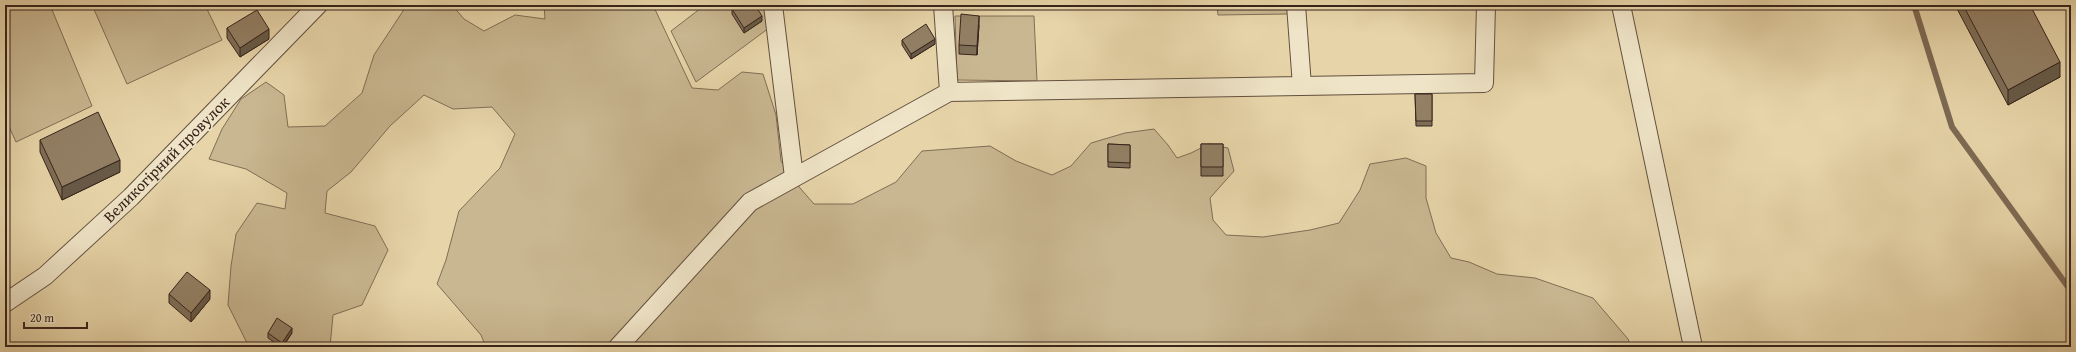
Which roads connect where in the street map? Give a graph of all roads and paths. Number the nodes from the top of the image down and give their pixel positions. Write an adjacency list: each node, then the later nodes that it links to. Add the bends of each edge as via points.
1 (318, 5): 10 (street, Великогірний провулок, via 131,197 45,276)
2 (773, 5): 9 (street)
3 (943, 5): 8 (street)
4 (1296, 5): 7 (street)
5 (1486, 5): 7 (street, via 1484,83)
6 (1621, 5): 12 (street)
7 (1302, 86): 8 (street)
8 (949, 92): 9 (street)
9 (794, 177): 11 (street, via 750,202)
10 (5, 303)
11 (618, 347)
12 (1693, 347)

